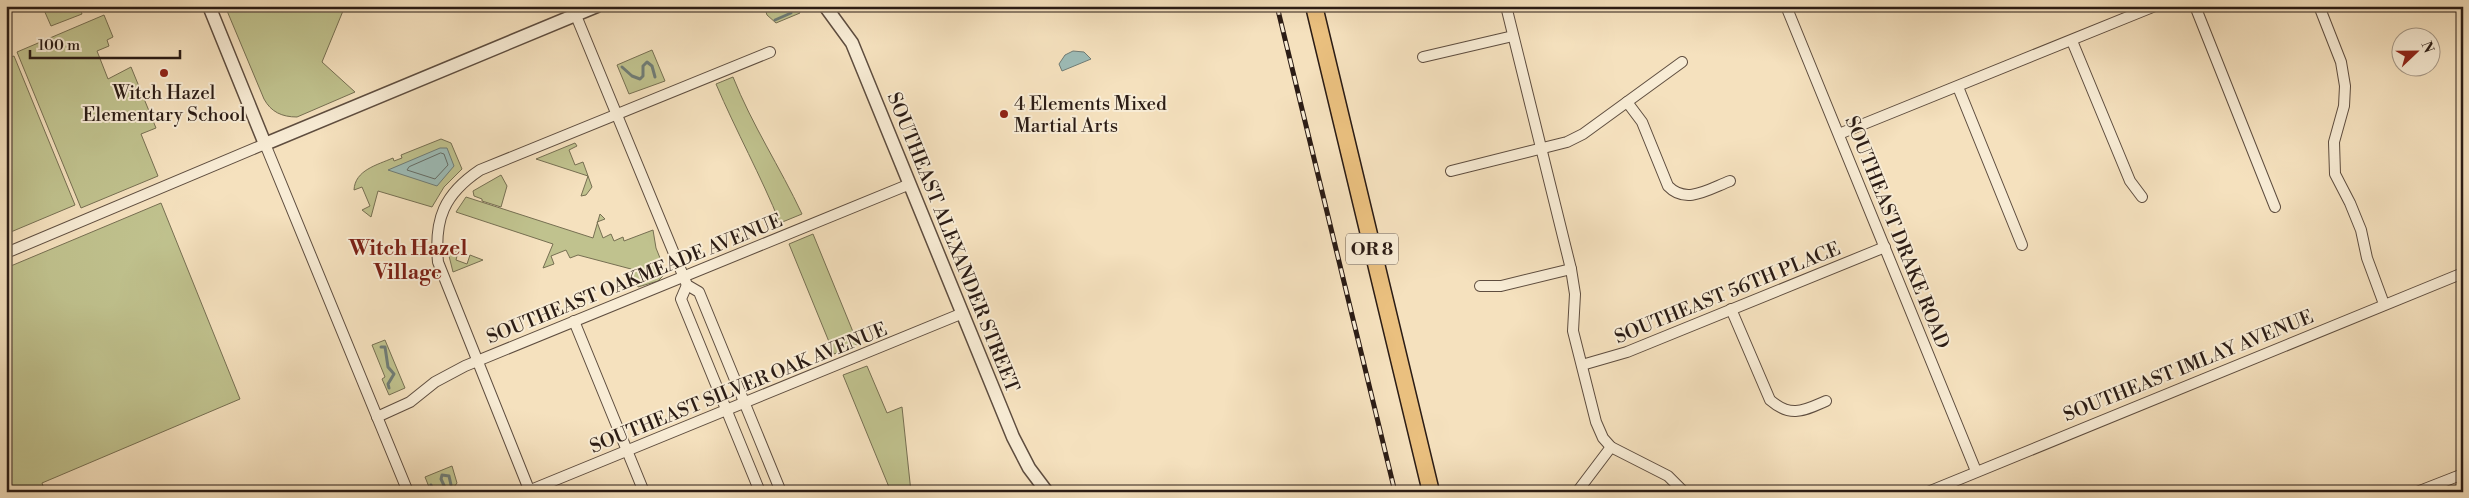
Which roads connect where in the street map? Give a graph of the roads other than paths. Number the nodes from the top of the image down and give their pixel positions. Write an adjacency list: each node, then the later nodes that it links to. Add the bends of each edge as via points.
1 (209, 6): 20 (street)
2 (597, 6): 10 (street)
3 (826, 6): 24 (street, SOUTHEAST ALEXANDER STREET, via 852,43)
4 (1314, 6): 55 (main road, OR 8)
5 (1506, 6): 11 (street)
6 (1786, 6): 19 (street, SOUTHEAST DRAKE ROAD)
7 (2155, 6): 12 (street)
8 (2195, 6): 26 (street)
9 (2319, 6): 34 (street, via 2341,62 2346,86 2334,142 2335,174 2361,230 2367,258)
10 (574, 11): 18 (street); 20 (street)
11 (1513, 36): 14 (street); 21 (street)
12 (2072, 41): 16 (street); 25 (street, via 2130,181)
13 (770, 52): 18 (street)
14 (1423, 57)
15 (1682, 62): 17 (street)
16 (1958, 87): 19 (street); 27 (street)
17 (1627, 102): 21 (street, via 1583,134); 23 (street, via 1642,122 1673,192 1693,196)
18 (617, 113): 32 (street); 38 (street, via 480,170 459,186 446,202 437,232 438,262)
19 (1839, 134): 28 (street, SOUTHEAST DRAKE ROAD)
20 (266, 144): 29 (street); 43 (street)
21 (1540, 150): 22 (street); 30 (street)
22 (1451, 171)
23 (1730, 181)
24 (910, 184): 32 (street, SOUTHEAST OAKMEADE AVENUE, via 818,220); 36 (street, SOUTHEAST ALEXANDER STREET)
25 (2142, 196)
26 (2276, 207)
27 (2022, 245)
28 (1885, 247): 35 (street, SOUTHEAST 56TH PLACE); 46 (street, SOUTHEAST DRAKE ROAD)
29 (6, 253)
30 (1571, 269): 33 (street, via 1501,286); 39 (street, via 1576,294 1573,330)
31 (2463, 273): 34 (street, SOUTHEAST IMLAY AVENUE)
32 (685, 281): 37 (street, SOUTHEAST OAKMEADE AVENUE); 41 (street, via 699,292); 42 (street, via 681,299)
33 (1480, 286)
34 (2384, 304): 46 (street, SOUTHEAST IMLAY AVENUE)
35 (1731, 309): 39 (street, SOUTHEAST 56TH PLACE, via 1627,352); 40 (street, via 1770,400 1781,409 1794,412)
36 (963, 313): 41 (street, SOUTHEAST SILVER OAK AVENUE); 54 (street, SOUTHEAST ALEXANDER STREET, via 1014,437 1029,468)
37 (574, 321): 38 (street, SOUTHEAST OAKMEADE AVENUE); 45 (street)
38 (477, 362): 43 (street, SOUTHEAST OAKMEADE AVENUE, via 445,376 410,402); 49 (street)
39 (1582, 365): 44 (street, via 1596,422)
40 (1826, 401)
41 (744, 404): 42 (street, SOUTHEAST SILVER OAK AVENUE); 53 (street)
42 (727, 411): 45 (street, SOUTHEAST SILVER OAK AVENUE); 52 (street)
43 (377, 417): 50 (street)
44 (1611, 447): 56 (street); 57 (street, via 1668,476)
45 (628, 451): 49 (street, SOUTHEAST SILVER OAK AVENUE); 51 (street)
46 (1976, 471): 58 (street, SOUTHEAST IMLAY AVENUE)
47 (2463, 474): 48 (street)
48 (2429, 490): 59 (street)
49 (528, 491)
50 (408, 492)
51 (644, 492)
52 (760, 492)
53 (781, 492)
54 (1047, 492)
55 (1431, 492)
56 (1577, 492)
57 (1684, 492)
58 (1928, 492)
59 (2416, 492)

